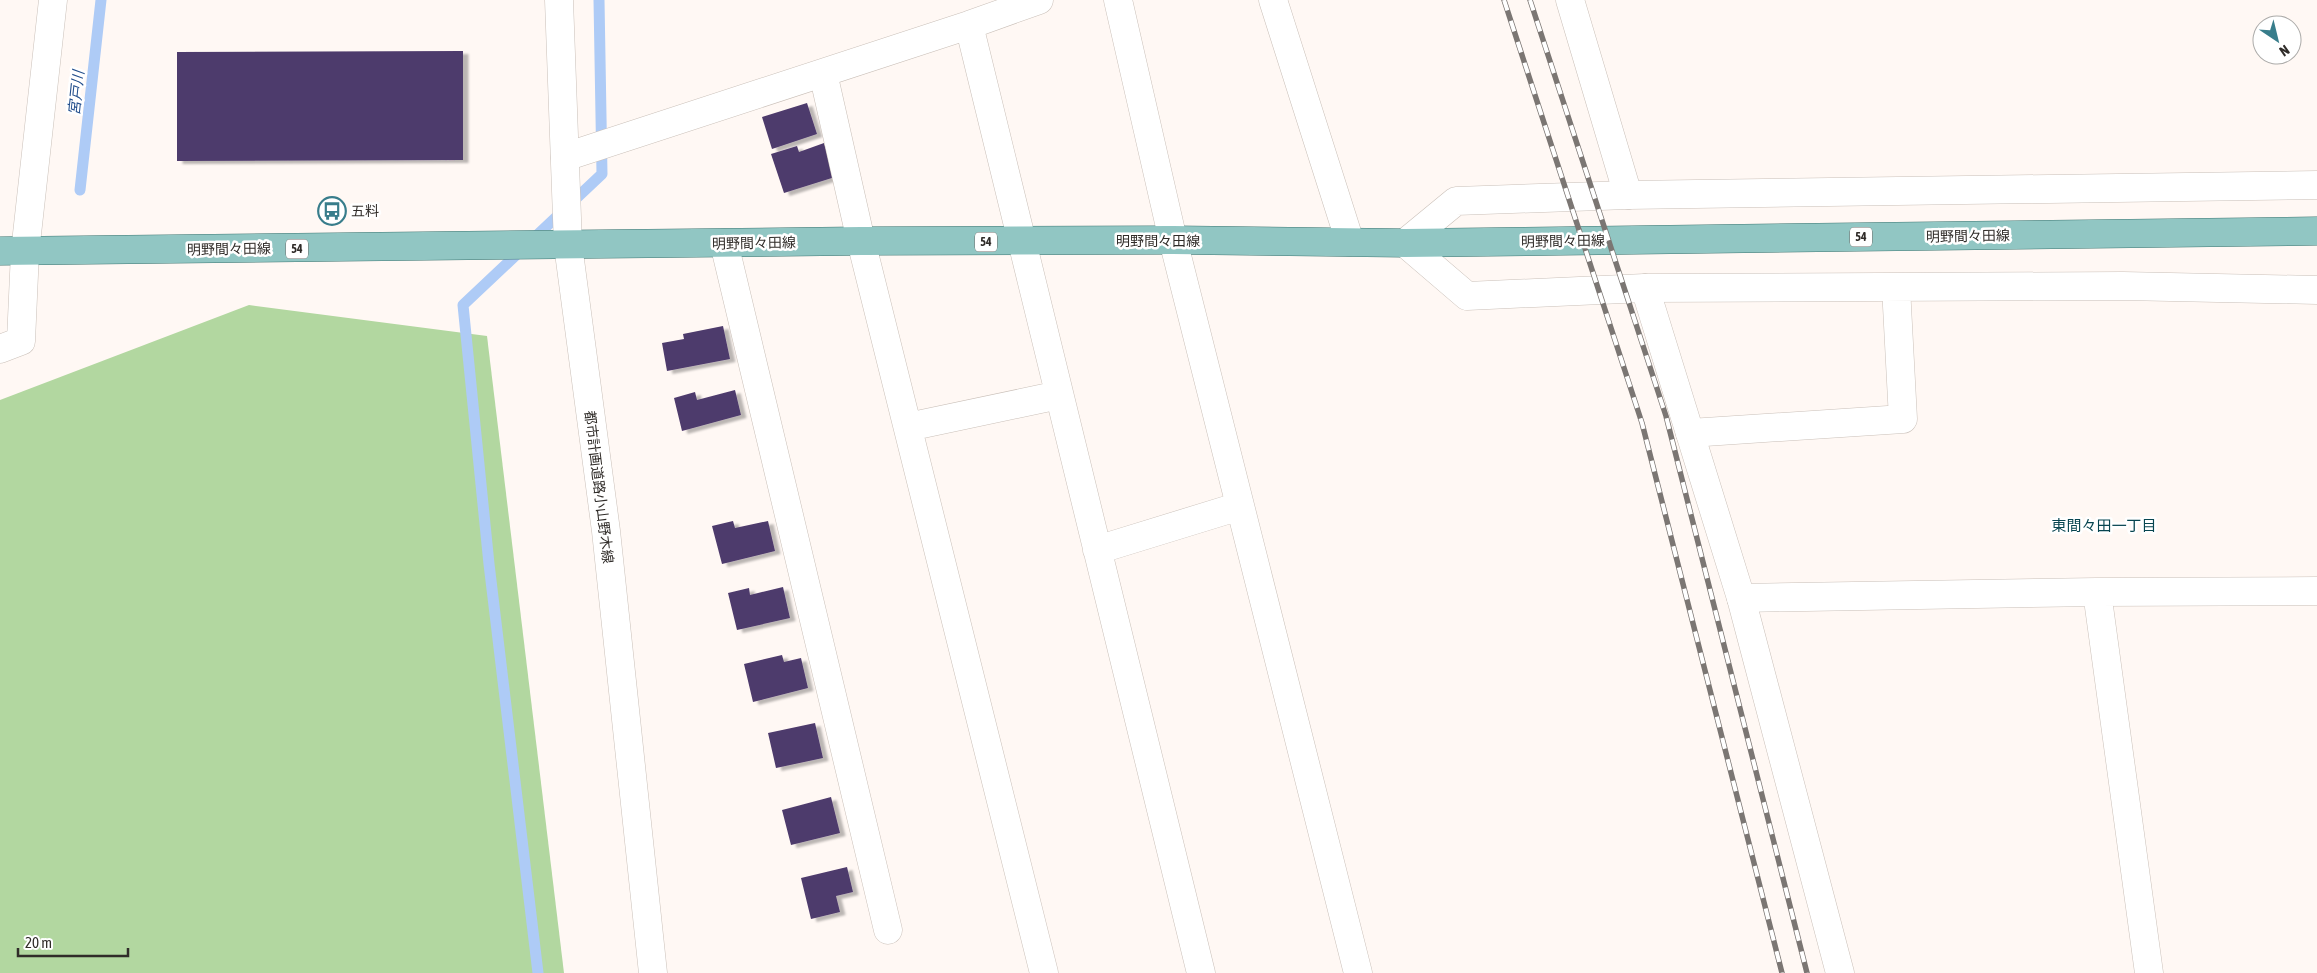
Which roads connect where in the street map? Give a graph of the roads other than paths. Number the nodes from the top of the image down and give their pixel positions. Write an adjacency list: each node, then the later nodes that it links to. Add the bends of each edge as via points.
1 (53, 0): 20 (street)
2 (559, 0): 9 (street, 都市計画道路小山野木線)
3 (1039, 0): 7 (street)
4 (1118, 0): 13 (street)
5 (1274, 0): 16 (street)
6 (1570, 0): 11 (street)
7 (969, 25): 8 (street); 15 (street)
8 (823, 73): 9 (street); 14 (street)
9 (565, 157): 19 (street, 都市計画道路小山野木線)
10 (2317, 185): 11 (street)
11 (1628, 195): 18 (street, via 1456,201)
12 (2317, 231): 18 (main road, 明野間々田線 / 54)
13 (1173, 240): 15 (main road, 明野間々田線 / 54); 16 (main road, 明野間々田線 / 54); 28 (street)
14 (862, 241): 15 (main road, 明野間々田線 / 54); 17 (main road, 明野間々田線 / 54); 26 (street)
15 (1021, 242): 25 (street)
16 (1350, 242): 18 (main road, 明野間々田線 / 54)
17 (724, 243): 19 (main road, 明野間々田線 / 54); 33 (street)
18 (1404, 243): 22 (street, via 1468,296)
19 (568, 245): 20 (main road, 明野間々田線 / 54); 34 (street, 都市計画道路小山野木線, via 606,532)
20 (13, 252): 24 (street, via 21,341)
21 (1896, 287): 22 (street); 23 (street, via 2123,286); 27 (street, via 1903,419)
22 (1645, 288): 27 (street)
23 (2317, 290)
24 (0, 349)
25 (1059, 395): 26 (street); 29 (street)
26 (908, 427): 35 (street)
27 (1690, 433): 32 (street)
28 (1240, 506): 29 (street); 37 (street)
29 (1097, 550): 36 (street)
30 (2317, 591): 31 (street)
31 (2097, 592): 32 (street); 39 (street)
32 (1741, 598): 38 (street)
33 (888, 930)
34 (653, 973)
35 (1044, 973)
36 (1201, 973)
37 (1358, 973)
38 (1840, 973)
39 (2148, 973)

